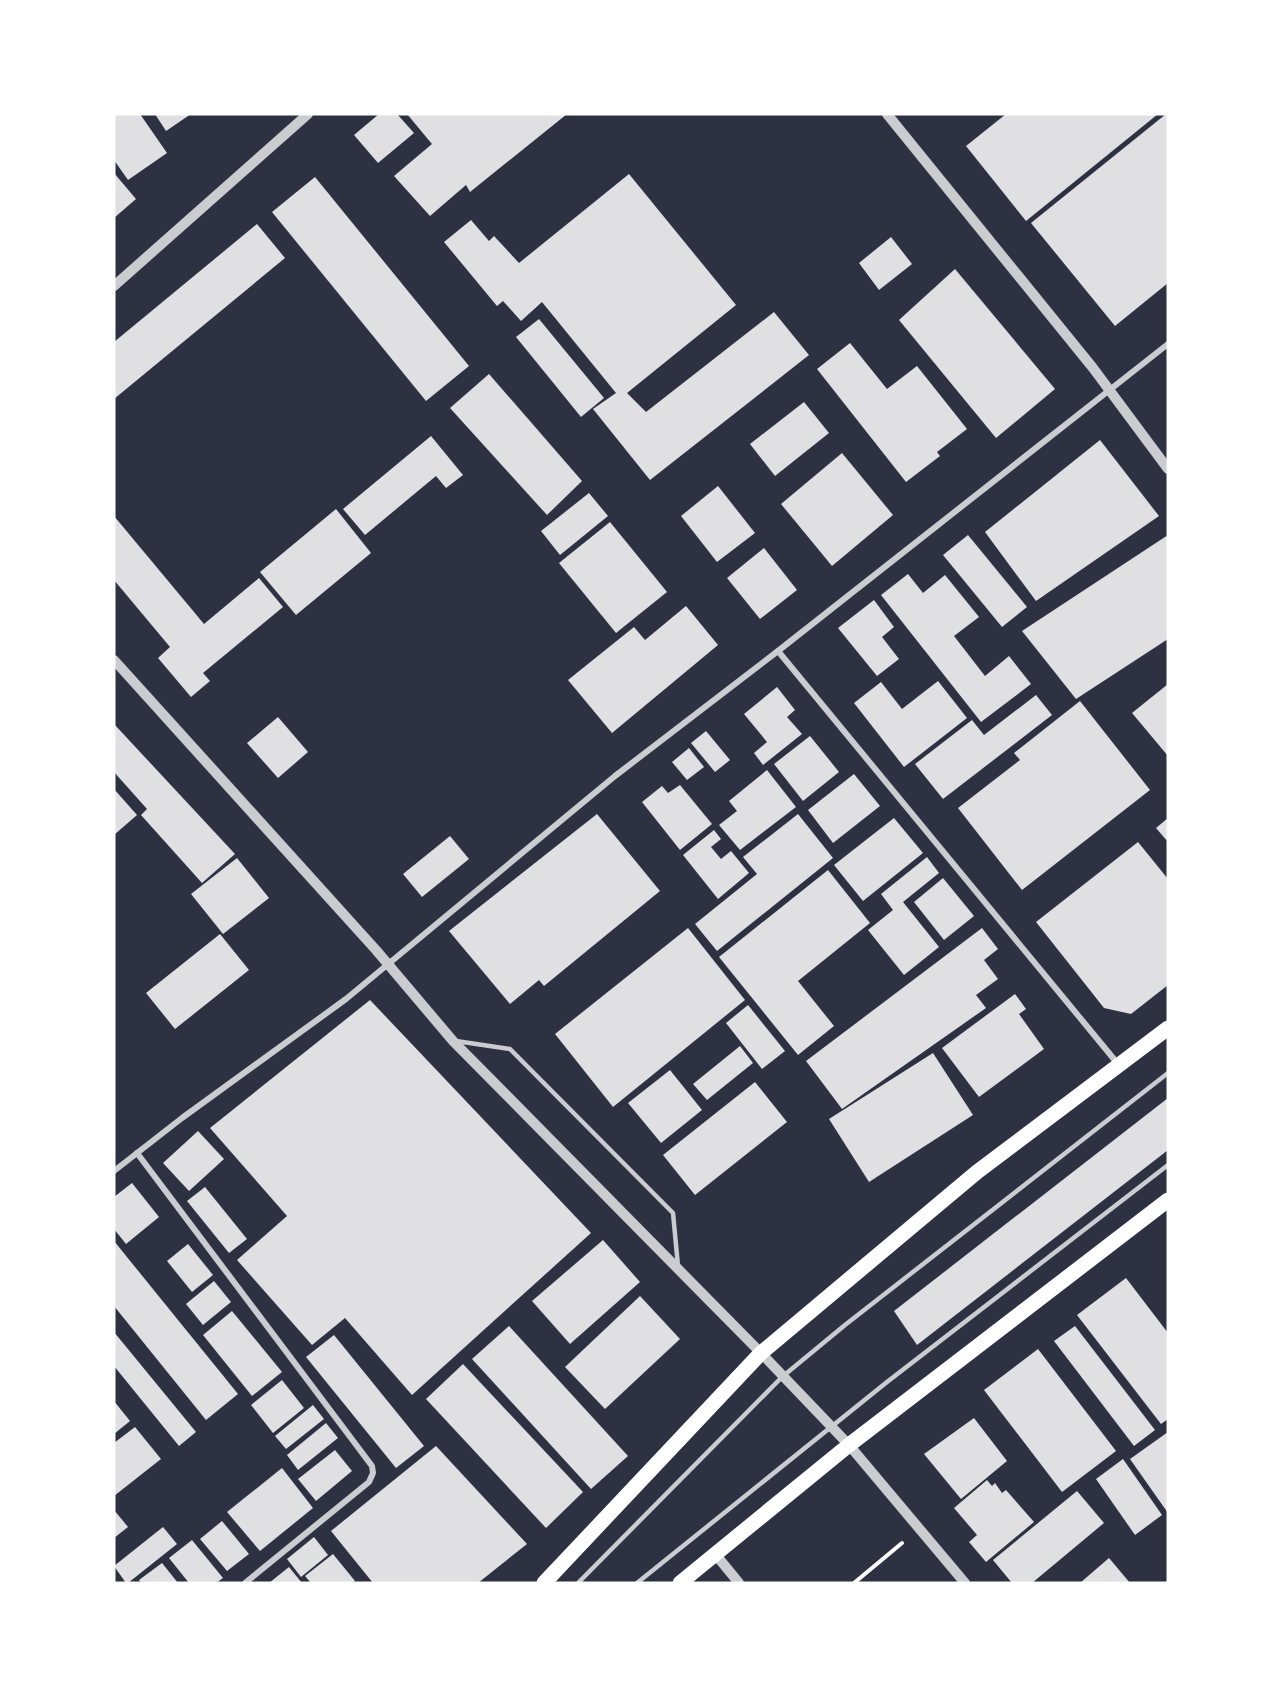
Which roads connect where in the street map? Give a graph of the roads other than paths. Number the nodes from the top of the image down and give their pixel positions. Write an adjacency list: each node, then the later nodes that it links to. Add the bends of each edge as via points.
1 (308, 114): 3 (street)
2 (888, 114): 5 (street)
3 (114, 286)
4 (1168, 344): 5 (street)
5 (1110, 391): 6 (street); 7 (street)
6 (1168, 469)
7 (778, 651): 9 (street, via 615,776); 12 (street)
8 (114, 660): 9 (street)
9 (389, 964): 11 (street); 14 (street)
10 (1168, 1028): 12 (main road)
11 (453, 1041): 18 (street); 18 (lane, via 510,1049 673,1213)
12 (1118, 1064): 19 (main road, via 977,1172)
13 (1168, 1073): 20 (lane)
14 (137, 1153): 16 (street); 24 (street, via 372,1466 369,1482)
15 (1168, 1165): 21 (lane)
16 (114, 1171)
17 (1168, 1200): 22 (main road)
18 (678, 1270): 19 (street)
19 (760, 1353): 20 (street); 25 (main road)
20 (782, 1377): 21 (street); 26 (lane)
21 (831, 1427): 22 (street); 27 (lane)
22 (849, 1445): 23 (main road); 30 (street)
23 (716, 1555): 28 (main road); 29 (street)
24 (245, 1583)
25 (544, 1583)
26 (578, 1583)
27 (637, 1583)
28 (680, 1583)
29 (739, 1583)
30 (965, 1583)

